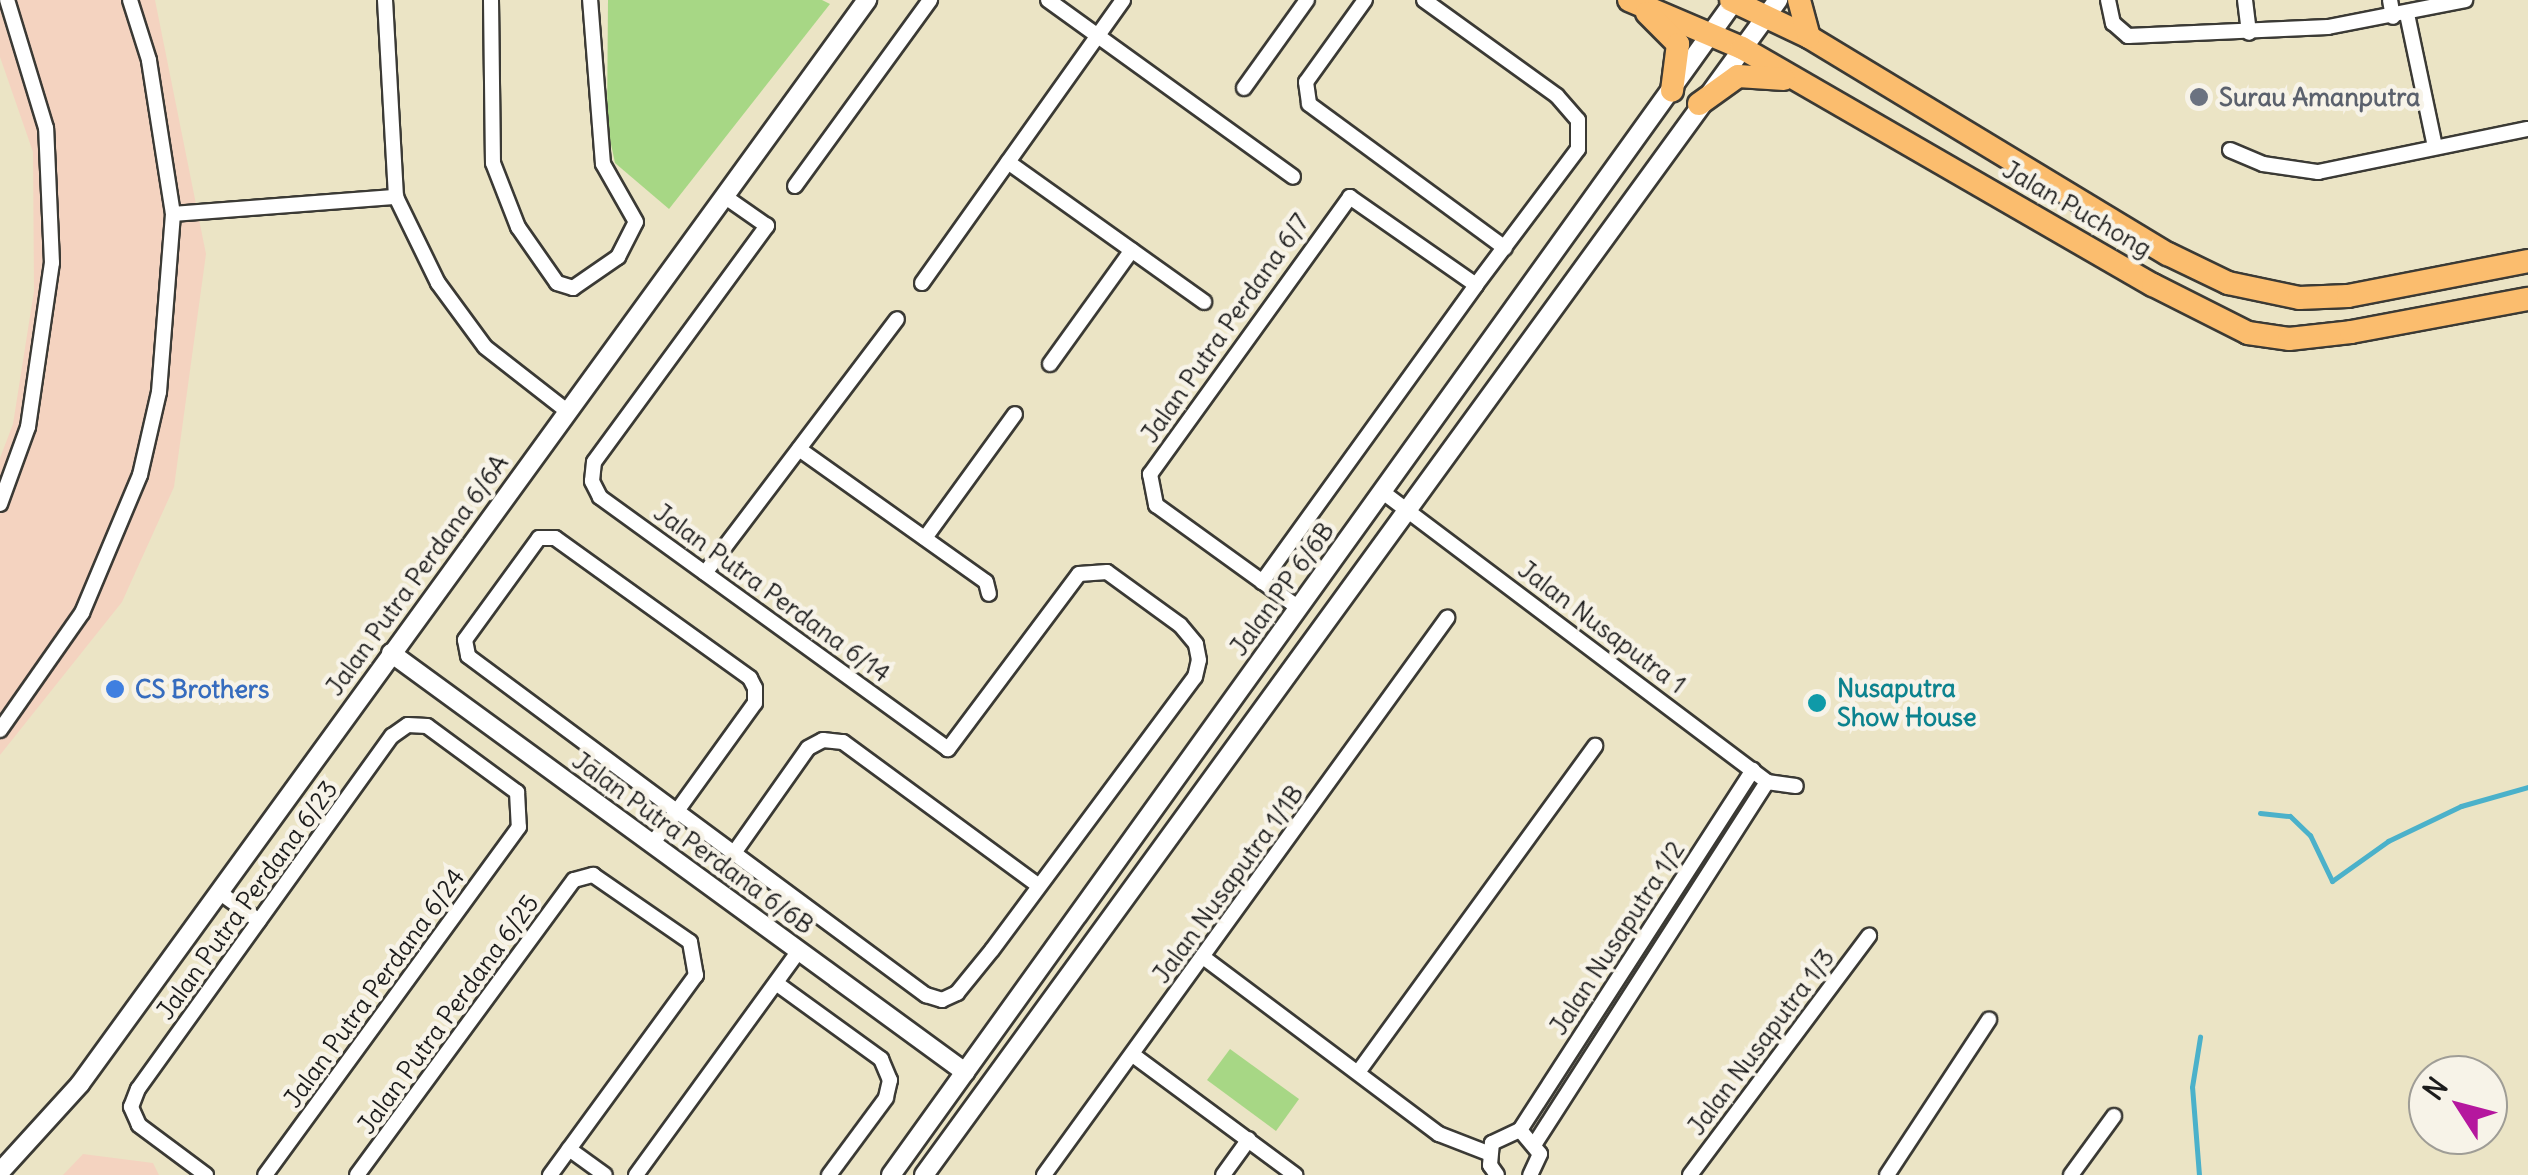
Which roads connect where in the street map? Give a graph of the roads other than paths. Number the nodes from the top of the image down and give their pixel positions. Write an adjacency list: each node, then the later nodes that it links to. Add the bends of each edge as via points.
1 (7, 0): 53 (street, via 46,128 52,262 28,427)
2 (130, 0): 39 (street, via 149,60)
3 (385, 0): 38 (street)
4 (491, 0): 5 (street, via 493,164 518,228 557,284 572,288 618,257 636,222 603,164)
5 (590, 0)
6 (867, 0): 37 (street, Jalan Putra Perdana 6/6A)
7 (930, 0): 36 (street)
8 (1048, 0): 24 (street)
9 (1307, 0): 28 (street)
10 (1365, 0): 40 (street, via 1306,82 1309,104)
11 (1424, 0): 40 (street, via 1557,96 1578,120 1578,149)
12 (1734, 0): 20 (main road, Jalan Puchong); 22 (street, Jalan PP 6/6B)
13 (1798, 0): 25 (main road)
14 (2108, 0): 23 (street, via 2120,32)
15 (2245, 0): 23 (street)
16 (2390, 0): 21 (street)
17 (2465, 0): 21 (street)
18 (1631, 1): 22 (main road, Jalan Puchong); 29 (main road, via 1678,44)
19 (1119, 6): 24 (street)
20 (1771, 9): 25 (main road, Jalan Puchong); 26 (street, Jalan PP 6/6B)
21 (2400, 15): 23 (street); 32 (street)
22 (1712, 33): 26 (main road, Jalan Puchong); 29 (street, Jalan PP 6/6B)
23 (2249, 33)
24 (1098, 36): 34 (street); 35 (street)
25 (1809, 38): 42 (main road, Jalan Puchong, via 2168,254 2228,283 2300,298 2348,296)
26 (1742, 48): 27 (main road, Jalan Puchong); 30 (street, Jalan PP 6/6B)
27 (1807, 85): 30 (main road, via 1756,72 1738,76); 45 (main road, Jalan Puchong, via 2248,333 2289,339 2336,334)
28 (1244, 88)
29 (1672, 91): 52 (street, Jalan PP 6/6B)
30 (1699, 104): 54 (street, Jalan PP 6/6B)
31 (2528, 129): 32 (street)
32 (2436, 146): 33 (street, via 2318,172 2263,164)
33 (2230, 150)
34 (1008, 162): 41 (street); 43 (street)
35 (1292, 177)
36 (796, 186)
37 (724, 196): 49 (street, Jalan Putra Perdana 6/6A); 56 (street, Jalan Putra Perdana 6/14, via 768,226 594,462 592,480 600,496)
38 (396, 197): 39 (street); 49 (street, via 438,283 485,347)
39 (172, 214): 62 (street, via 159,392 140,475 82,613)
40 (1505, 248): 44 (street)
41 (1132, 250): 46 (street); 48 (street)
42 (2528, 261)
43 (922, 283)
44 (1476, 285): 57 (street); 57 (street, Jalan Putra Perdana 6/7, via 1350,197 1150,474 1156,505)
45 (2528, 299)
46 (1204, 302)
47 (897, 319): 51 (street)
48 (1050, 364)
49 (567, 411): 61 (street, Jalan Putra Perdana 6/6A)
50 (1015, 414): 55 (street)
51 (799, 449): 55 (street); 56 (street)
52 (1384, 492): 54 (street, Jalan Nusaputra 1); 59 (street, Jalan PP 6/6B)
53 (0, 504)
54 (1405, 507): 65 (street, Jalan Nusaputra 1); 101 (street, Jalan PP 6/6B)
55 (925, 538): 58 (street, via 986,582)
56 (705, 573): 71 (street, Jalan Putra Perdana 6/14, via 948,749 1078,574 1107,572 1196,644 1195,677)
57 (1262, 582): 59 (street)
58 (989, 594)
59 (1298, 608): 85 (street, Jalan PP 6/6B)
60 (1447, 618): 78 (street, Jalan Nusaputra 1/1B)
61 (390, 654): 69 (street, Jalan Putra Perdana 6/6B); 72 (street, Jalan Putra Perdana 6/6A)
62 (0, 730)
63 (392, 736): 73 (street, Jalan Putra Perdana 6/23); 94 (street, Jalan Putra Perdana 6/24, via 408,725 426,726 517,792 520,827)
64 (1595, 746): 84 (street)
65 (1753, 770): 66 (street, Jalan Nusaputra 1); 75 (street, Jalan Nusaputra 1/2)
66 (1767, 782): 67 (street); 77 (street, Jalan Nusaputra 1/2)
67 (1796, 786)
68 (677, 811): 68 (street, via 754,703 750,678 556,538 539,538 464,649); 69 (street); 70 (street)
69 (652, 844): 76 (street, Jalan Putra Perdana 6/6B)
70 (734, 853): 71 (street, via 926,995 942,1000 957,993); 71 (street, via 808,748 823,740 842,742)
71 (1040, 886)
72 (220, 892): 73 (street); 92 (street, Jalan Putra Perdana 6/6A, via 80,1084)
73 (259, 922): 93 (street, Jalan Putra Perdana 6/23, via 138,1089 131,1108 139,1125)
74 (1869, 936): 107 (street, Jalan Nusaputra 1/3)
75 (1641, 942): 77 (street); 80 (street, Jalan Nusaputra 1/2)
76 (799, 951): 79 (street); 85 (street, Jalan Putra Perdana 6/6B)
77 (1661, 954): 81 (street, Jalan Nusaputra 1/2)
78 (1204, 957): 83 (street, Jalan Nusaputra 1/1B); 84 (street)
79 (776, 982): 98 (street); 99 (street, via 881,1059 890,1080 886,1098)
80 (1611, 988): 81 (street); 87 (street, Jalan Nusaputra 1/2)
81 (1632, 1000): 89 (street, Jalan Nusaputra 1/2)
82 (1989, 1020): 108 (street)
83 (1133, 1055): 88 (street); 102 (street, Jalan Nusaputra 1/1B)
84 (1358, 1071): 91 (street, via 1438,1134)
85 (965, 1072): 100 (street, Jalan PP 6/6B)
86 (2114, 1116): 109 (street)
87 (1520, 1130): 89 (street); 91 (street, via 1499,1135)
88 (1249, 1140): 103 (street); 104 (street)
89 (1536, 1142): 106 (street, via 1540,1154)
90 (569, 1149): 95 (street, Jalan Putra Perdana 6/25, via 696,974 698,956 690,942 593,875 574,880); 96 (street); 97 (street)
91 (1488, 1153): 105 (street)
92 (0, 1172)
93 (206, 1175)
94 (265, 1175)
95 (357, 1175)
96 (550, 1175)
97 (605, 1175)
98 (636, 1175)
99 (829, 1175)
100 (891, 1175)
101 (924, 1175)
102 (1044, 1175)
103 (1223, 1175)
104 (1294, 1175)
105 (1497, 1175)
106 (1530, 1175)
107 (1690, 1175)
108 (1887, 1175)
109 (2071, 1175)

